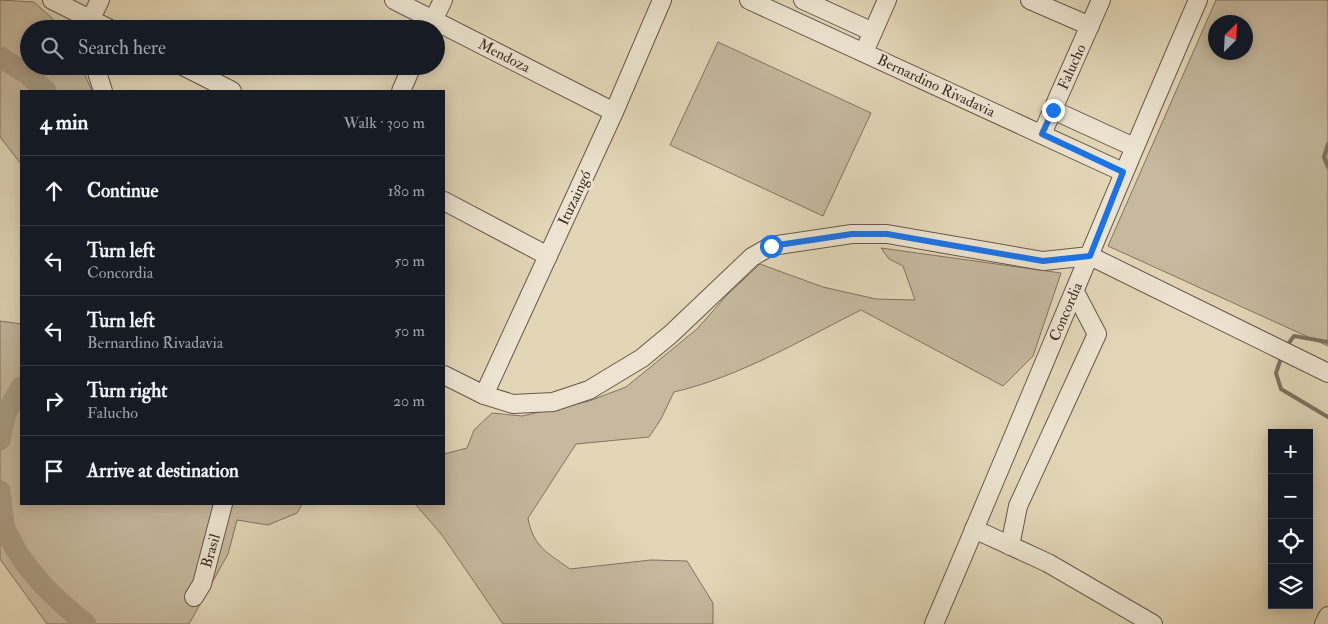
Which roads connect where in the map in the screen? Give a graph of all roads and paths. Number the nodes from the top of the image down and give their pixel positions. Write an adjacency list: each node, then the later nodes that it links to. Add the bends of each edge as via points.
1 (100, 0): 14 (street)
2 (394, 0): 15 (street, Mendoza)
3 (442, 0): 16 (street)
4 (662, 0): 28 (street, Ituzaingó)
5 (749, 0): 12 (street, Bernardino Rivadavia)
6 (803, 0): 19 (street)
7 (887, 0): 19 (street)
8 (1030, 0): 17 (street)
9 (1101, 0): 17 (street, Falucho)
10 (1198, 0): 30 (street, Concordia)
11 (60, 4): 13 (street)
12 (784, 7): 20 (street, Bernardino Rivadavia)
13 (80, 20)
14 (89, 20)
15 (425, 20)
16 (433, 20)
17 (1090, 26): 27 (street, Falucho)
18 (445, 31): 28 (street, Mendoza)
19 (873, 32): 20 (street)
20 (864, 52): 29 (street, Bernardino Rivadavia)
21 (98, 75): 24 (street)
22 (201, 75): 25 (street)
23 (408, 75): 26 (street)
24 (103, 90)
25 (230, 90)
26 (401, 90)
27 (1053, 110): 29 (street, Falucho); 30 (street)
28 (614, 112): 33 (street, Ituzaingó)
29 (1042, 134): 31 (street, Bernardino Rivadavia)
30 (1134, 147): 31 (street, Concordia)
31 (1123, 172): 34 (street, Concordia)
32 (445, 202): 33 (street)
33 (548, 256): 38 (street, Ituzaingó)
34 (1090, 256): 35 (street, Concordia); 36 (street); 38 (street, via 1043,261 887,234 852,234 771,246 752,257 642,358 589,390 553,402 513,404)
35 (1074, 292): 40 (street, Concordia); 41 (street, via 1097,334 1018,506)
36 (1328, 373)
37 (445, 376): 38 (street)
38 (484, 395)
39 (223, 505): 42 (street, Brasil, via 202,584)
40 (974, 529): 41 (street); 44 (street, Concordia)
41 (1010, 546): 45 (street)
42 (194, 597)
43 (1328, 616): 46 (street)
44 (934, 624)
45 (1153, 624)
46 (1324, 624)

